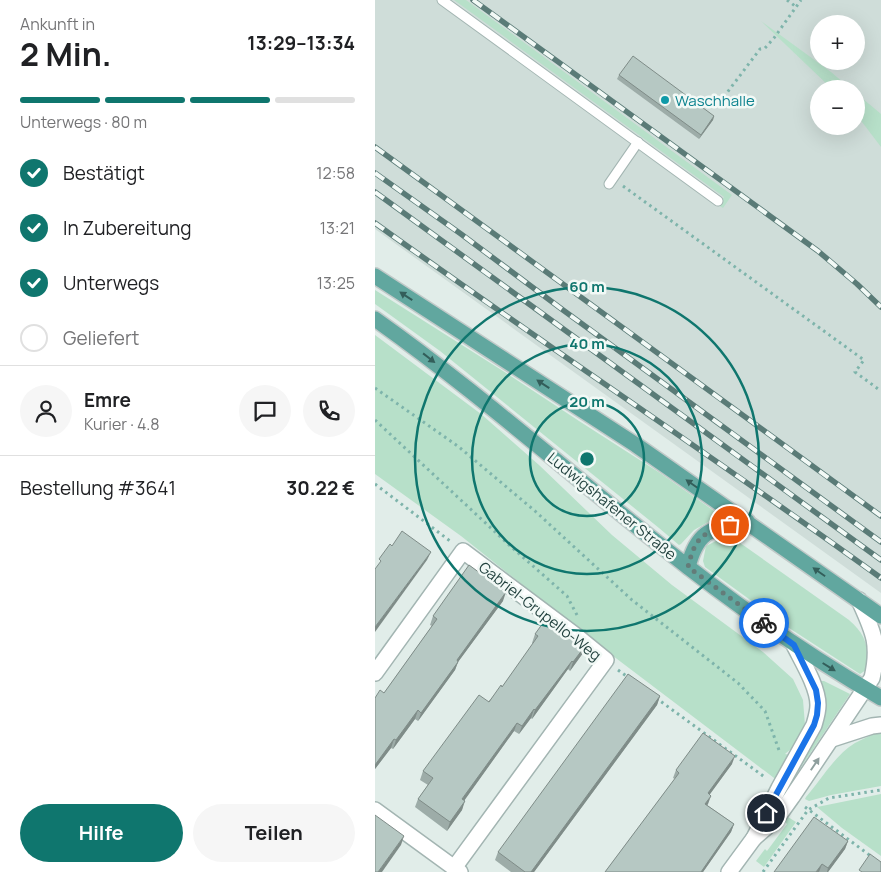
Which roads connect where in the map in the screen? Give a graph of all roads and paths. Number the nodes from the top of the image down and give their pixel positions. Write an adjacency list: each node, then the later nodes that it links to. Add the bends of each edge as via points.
1 (442, 0): 6 (lane)
2 (787, 0): 4 (path)
3 (801, 0): 4 (path)
4 (795, 6): 5 (path, via 774,38 760,49)
5 (720, 102)
6 (638, 142): 7 (lane); 8 (lane)
7 (611, 181): 12 (path, via 864,360 855,372)
8 (718, 201)
9 (375, 276): 15 (main road, one-way to 9)
10 (375, 319): 17 (main road, Ludwigshafener Straße, one-way to 17, via 469,390)
11 (375, 388): 30 (path, via 459,447 632,600 738,683 765,711)
12 (881, 391)
13 (375, 420): 20 (path, via 567,596 580,619)
14 (375, 484): 16 (path)
15 (747, 521): 17 (main road, via 706,533 691,554); 18 (main road, one-way to 15)
16 (463, 551): 20 (street, Gabriel-Grupello-Weg); 23 (street, Gabriel-Grupello-Weg)
17 (688, 567): 21 (main road, Ludwigshafener Straße)
18 (859, 600): 19 (main road); 25 (street, via 873,631 876,656 872,678)
19 (881, 616)
20 (579, 638): 22 (street, Gabriel-Grupello-Weg)
21 (794, 645): 25 (main road, Ludwigshafener Straße, one-way to 25); 31 (street, via 816,690 817,715)
22 (605, 660): 24 (path); 38 (street, Gabriel-Grupello-Weg)
23 (375, 673)
24 (634, 682)
25 (864, 689): 27 (main road, Ludwigshafener Straße); 29 (street)
26 (650, 693): 31 (path)
27 (881, 698)
28 (881, 725): 29 (street)
29 (832, 739): 33 (street, one-way to 29)
30 (783, 762)
31 (779, 788): 36 (street)
32 (881, 790): 35 (path, via 829,798)
33 (792, 797): 35 (path); 36 (street, via 777,818)
34 (375, 810): 38 (street)
35 (808, 810): 37 (path); 40 (path)
36 (754, 838): 39 (street)
37 (873, 858)
38 (457, 870)
39 (729, 872)
40 (763, 872)

